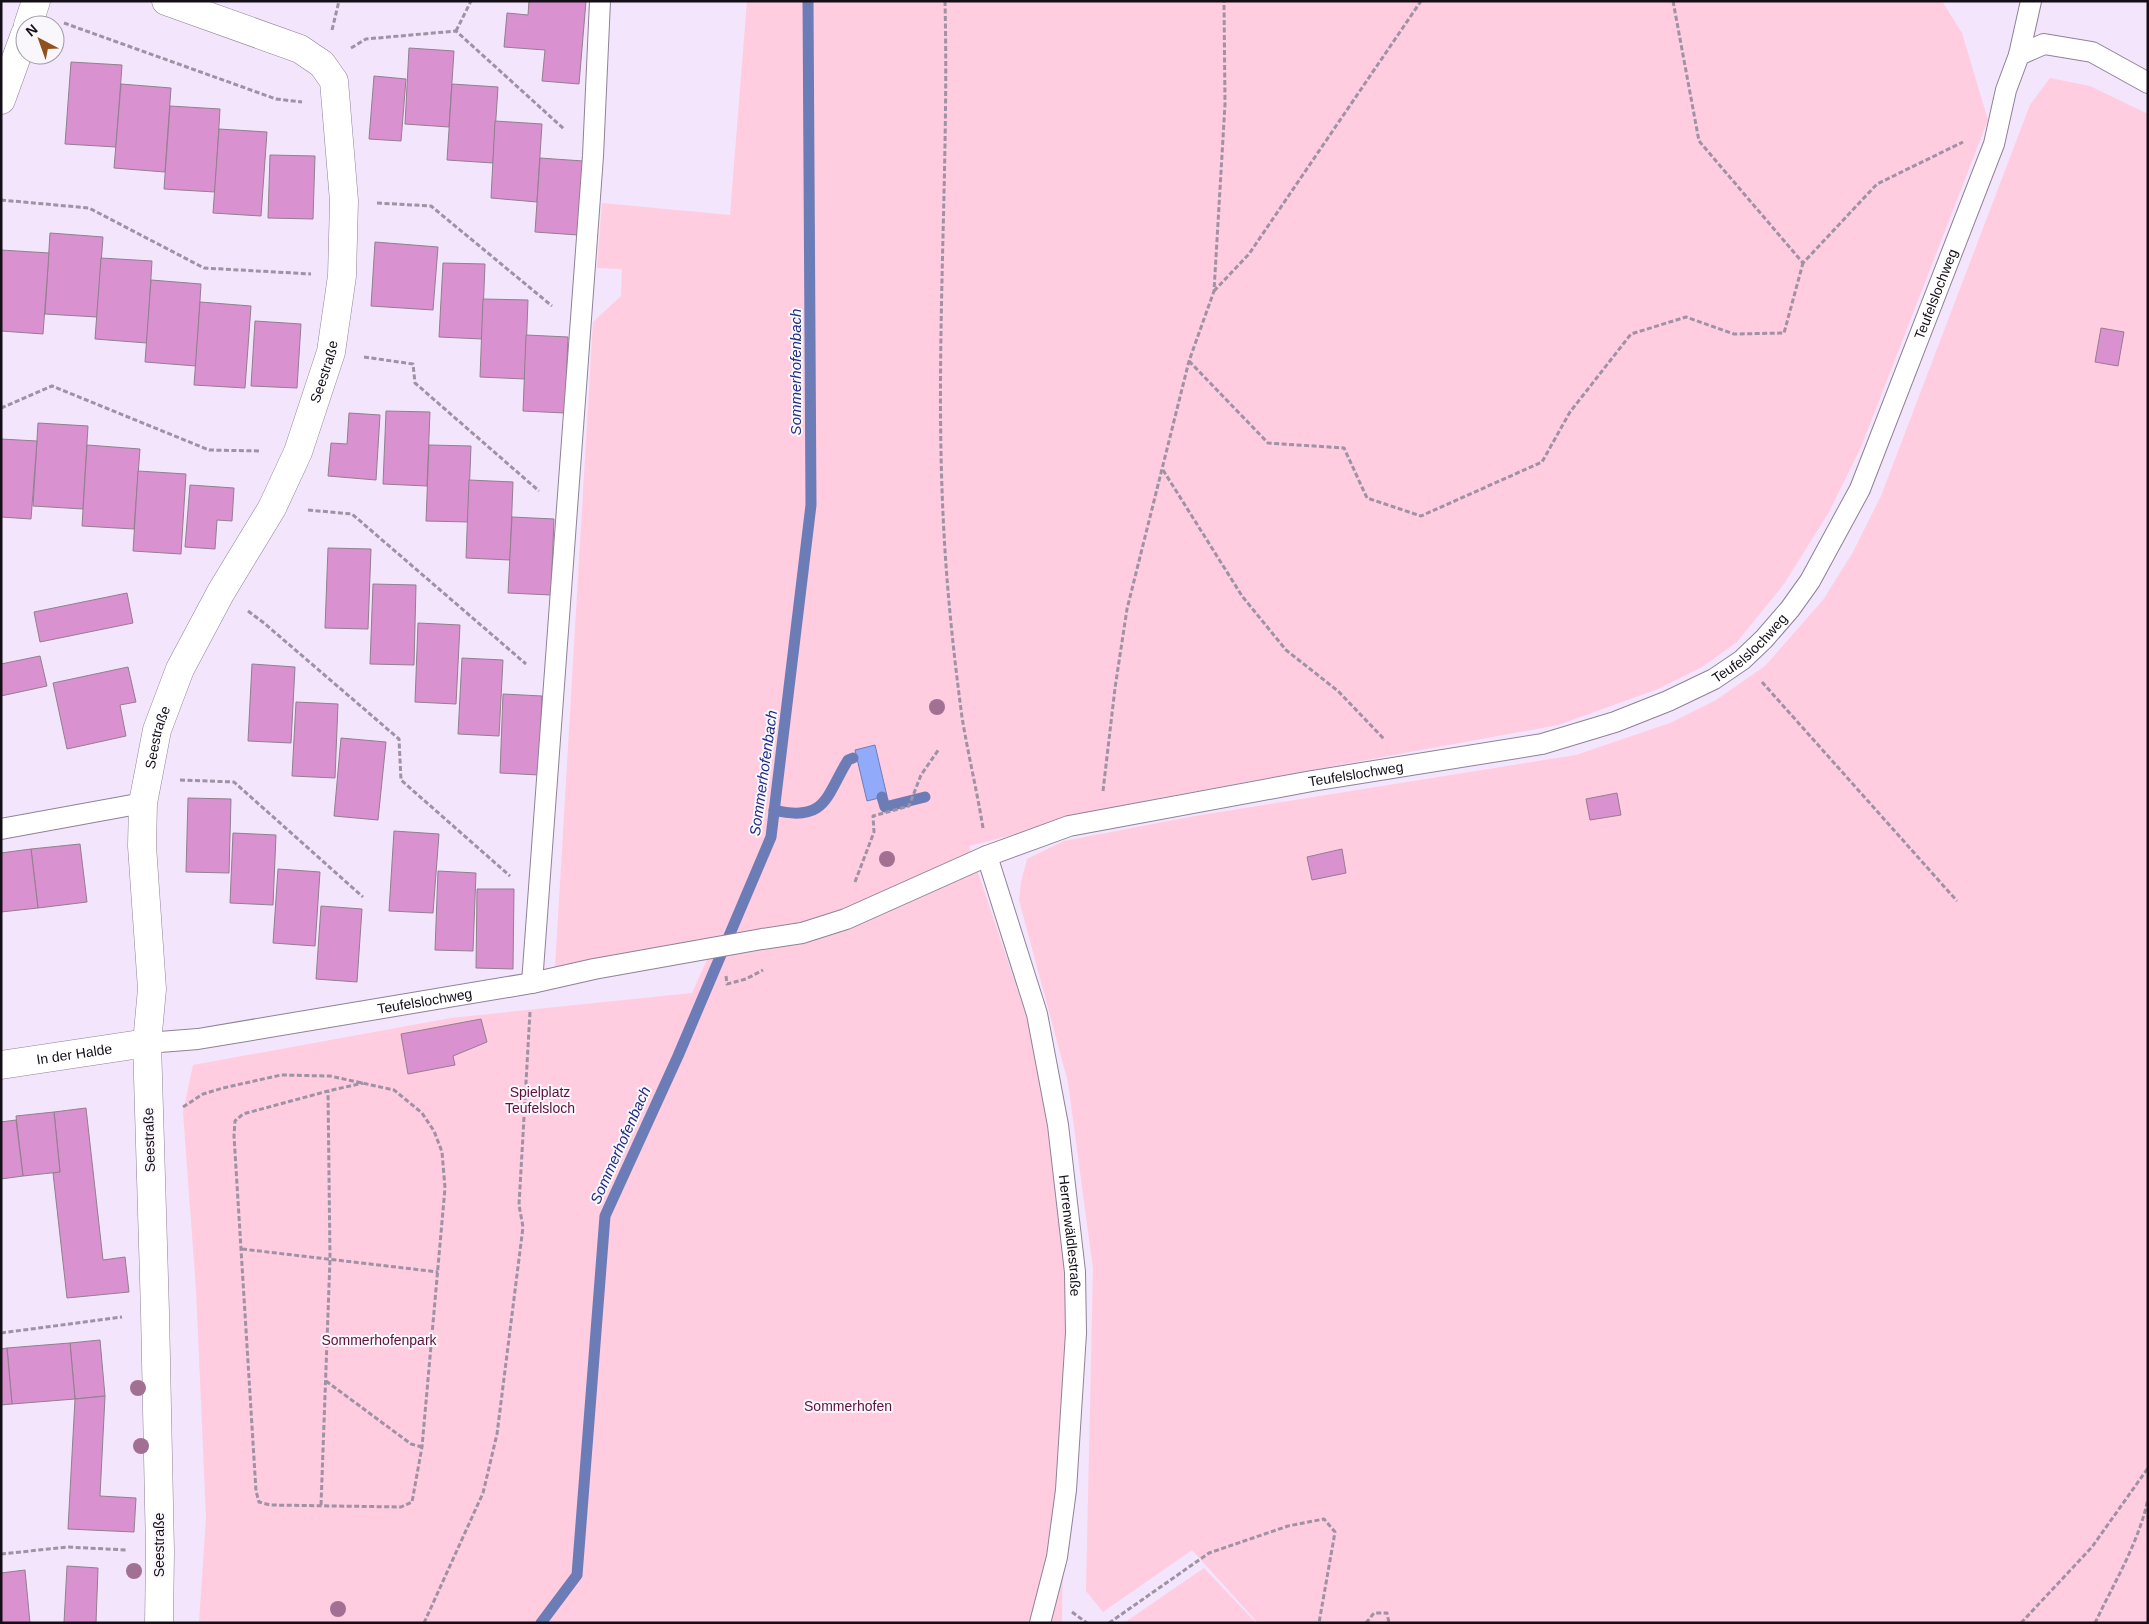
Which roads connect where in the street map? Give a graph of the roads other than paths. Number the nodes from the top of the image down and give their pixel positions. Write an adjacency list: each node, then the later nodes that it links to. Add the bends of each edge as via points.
1 (166, 1): 8 (street, Seestraße, via 300,49 322,64 334,81 344,201 342,276 331,352 298,452 272,508 221,592 180,669 157,730)
2 (600, 1): 11 (lane, via 594,138)
3 (2032, 1): 4 (lane, Teufelslochweg)
4 (2020, 55): 6 (lane, via 2044,44 2092,52); 10 (lane, Teufelslochweg, via 2006,90 1994,144 1860,489 1810,581 1770,632 1742,660 1714,679 1668,701 1615,722 1542,744 1312,781 1069,826)
5 (15, 62): 7 (street)
6 (2148, 83)
7 (1, 100)
8 (144, 791): 9 (lane); 12 (street, Seestraße, via 142,846 152,989)
9 (1, 829)
10 (987, 856): 11 (lane, Teufelslochweg, via 846,919 802,933); 15 (lane, Herrenwäldlestraße, via 1037,1014 1058,1126 1075,1272 1076,1333 1066,1490 1057,1557)
11 (532, 983): 12 (lane, Teufelslochweg, via 198,1039)
12 (147, 1043): 13 (street, In der Halde); 14 (street, Seestraße)
13 (1, 1065)
14 (159, 1623)
15 (1040, 1623)

